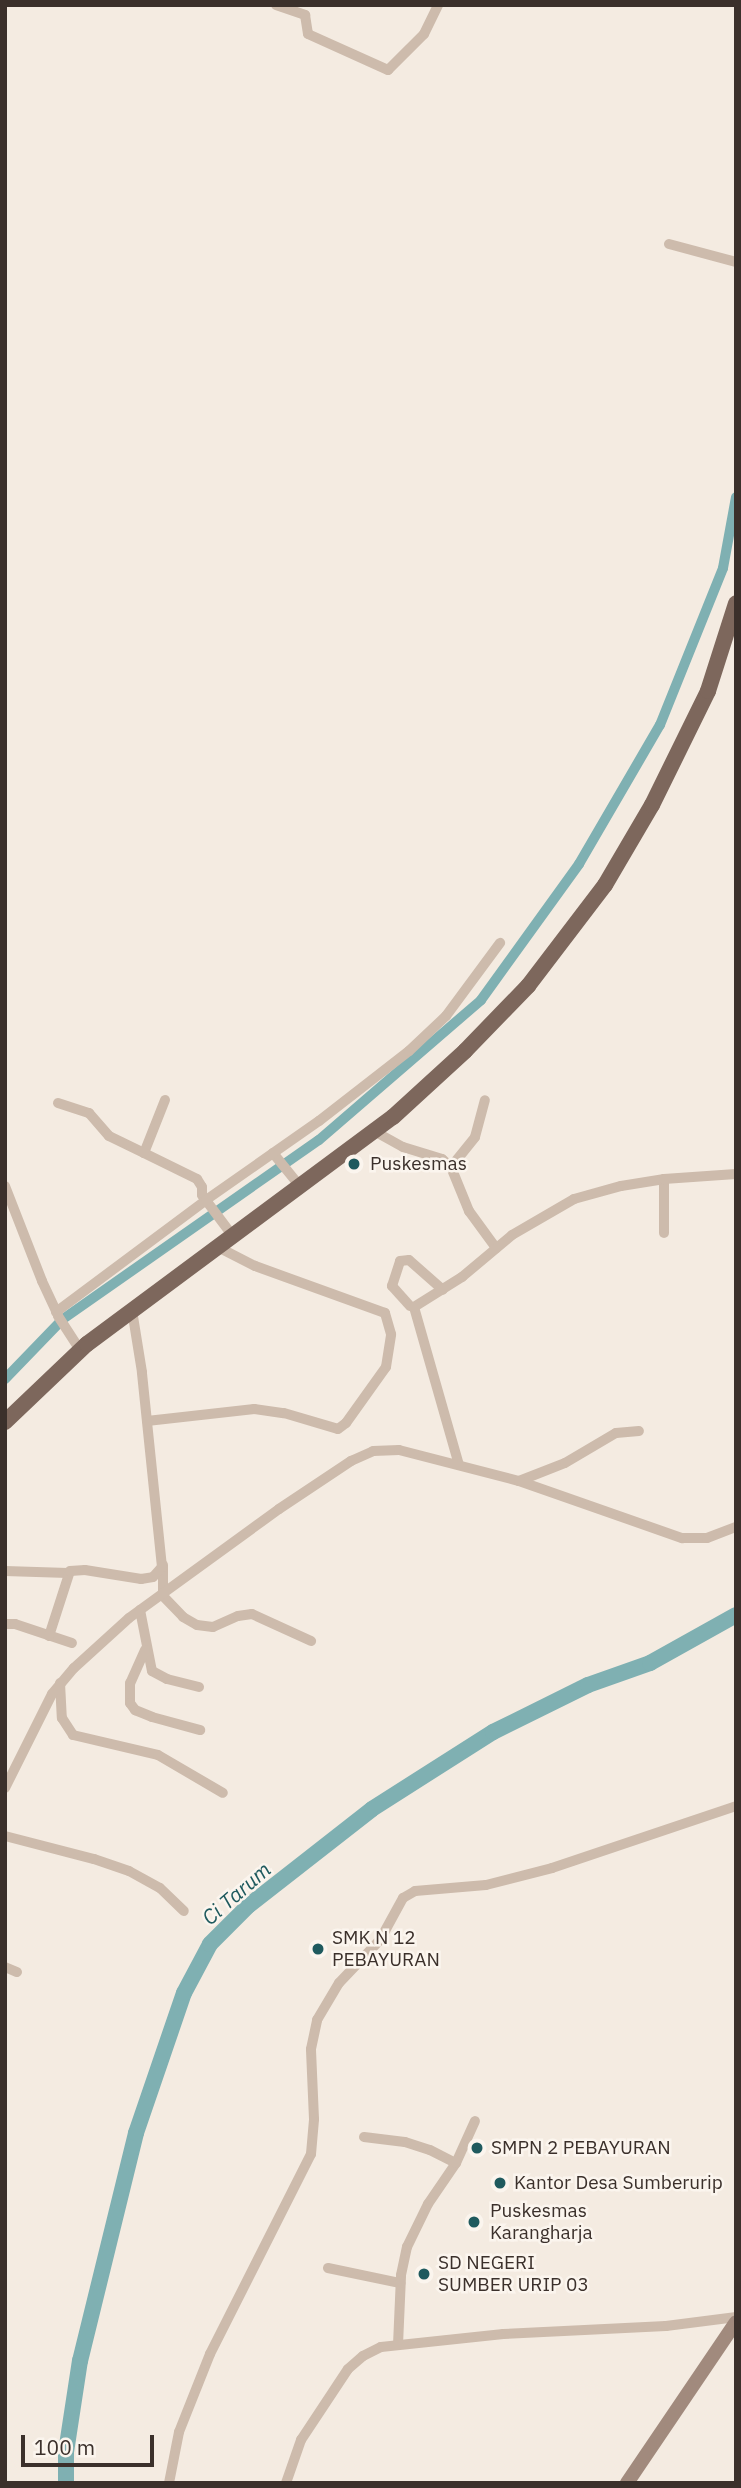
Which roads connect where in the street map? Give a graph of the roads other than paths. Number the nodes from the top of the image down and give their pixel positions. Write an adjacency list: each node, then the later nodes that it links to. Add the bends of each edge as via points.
1 (276, 5): 2 (street, via 306,17 308,34 388,71 424,34)
2 (438, 5)
3 (669, 244): 4 (street)
4 (736, 262)
5 (736, 603): 10 (main road, via 692,728 605,885 558,950 502,1014)
6 (500, 943): 12 (street, via 430,1032)
7 (165, 1100): 11 (street)
8 (485, 1100): 13 (street, via 475,1137)
9 (58, 1103): 11 (street, via 89,1112 108,1136)
10 (374, 1131): 13 (street); 16 (main road)
11 (144, 1153): 18 (street, via 197,1179)
12 (275, 1156): 16 (street); 18 (street)
13 (451, 1167): 22 (street, via 469,1211)
14 (736, 1174): 15 (street)
15 (664, 1179): 20 (street); 22 (street, via 573,1199)
16 (296, 1182): 19 (main road)
17 (5, 1186): 26 (street)
18 (207, 1202): 19 (street); 26 (street)
19 (229, 1232): 21 (main road)
20 (664, 1233)
21 (216, 1246): 25 (main road); 27 (street, via 256,1266)
22 (496, 1248): 23 (street)
23 (443, 1290): 24 (street); 24 (street, via 409,1259 400,1261 392,1286)
24 (412, 1306): 27 (street); 32 (street)
25 (132, 1310): 28 (main road); 29 (street)
26 (57, 1314): 28 (street)
27 (387, 1315): 29 (street, via 391,1334 386,1367 340,1429 284,1412 254,1409)
28 (76, 1345): 30 (main road)
29 (147, 1421): 35 (street)
30 (5, 1422)
31 (639, 1431): 33 (street, via 616,1433 565,1463)
32 (459, 1465): 33 (street); 38 (street, via 399,1450 362,1455)
33 (519, 1481): 34 (street, via 682,1538 707,1538)
34 (736, 1527)
35 (163, 1563): 37 (street, via 160,1573 141,1579 85,1570); 38 (street)
36 (5, 1571): 37 (street)
37 (68, 1573): 41 (street)
38 (162, 1593): 39 (street); 42 (street, via 183,1618 197,1625 213,1627 251,1614)
39 (139, 1610): 44 (street); 45 (street)
40 (5, 1624): 41 (street)
41 (49, 1636): 43 (street)
42 (311, 1642)
43 (72, 1643)
44 (145, 1650): 46 (street, via 156,1675); 47 (street, via 130,1683 130,1703 152,1717)
45 (60, 1684): 48 (street, via 38,1718); 49 (street, via 62,1718 73,1735 158,1755)
46 (199, 1687)
47 (200, 1730)
48 (5, 1788)
49 (223, 1793)
50 (736, 1806): 62 (street, via 552,1868 486,1885 415,1891 403,1898 386,1932 339,1983 315,2025 311,2154 210,2354 179,2432)
51 (5, 1836): 52 (street, via 129,1871 160,1888)
52 (184, 1911)
53 (5, 1967): 54 (street)
54 (17, 1972)
55 (475, 2121): 57 (street)
56 (365, 2137): 57 (street, via 426,2148)
57 (456, 2163): 59 (street, via 428,2204 407,2247)
58 (328, 2268): 59 (street)
59 (400, 2283): 61 (street)
60 (736, 2320): 61 (street); 64 (main road)
61 (398, 2345): 63 (street, via 380,2347 348,2369 300,2440)
62 (169, 2483)
63 (286, 2483)
64 (627, 2483)

